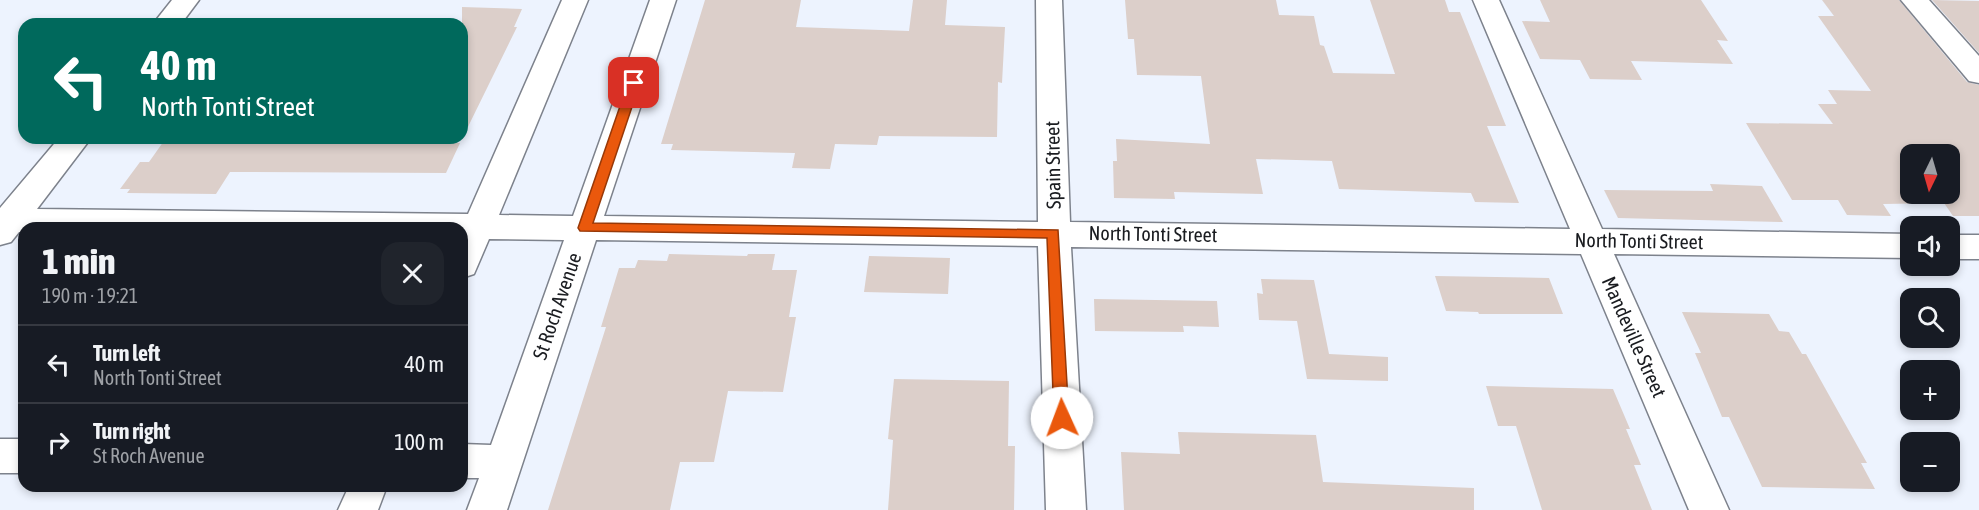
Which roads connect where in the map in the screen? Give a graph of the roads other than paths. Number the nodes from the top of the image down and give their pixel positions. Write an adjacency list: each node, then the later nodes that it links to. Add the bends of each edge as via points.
1 (186, 0): 7 (street)
2 (575, 0): 13 (street)
3 (663, 0): 14 (street, St Roch Avenue)
4 (1049, 0): 15 (street, Spain Street)
5 (1486, 0): 16 (street, Mandeville Street)
6 (1914, 0): 8 (street)
7 (172, 18)
8 (1979, 74)
9 (71, 144): 10 (street)
10 (3, 224): 11 (street, North Tonti Street)
11 (18, 224)
12 (468, 227): 13 (street, North Tonti Street)
13 (478, 227): 14 (street, North Tonti Street); 20 (street)
14 (585, 228): 15 (street, North Tonti Street); 24 (street, St Roch Avenue)
15 (1054, 233): 16 (street, North Tonti Street); 28 (street, Spain Street)
16 (1591, 240): 17 (street, North Tonti Street); 29 (street, Mandeville Street)
17 (1900, 246)
18 (1960, 247): 19 (street)
19 (1979, 247)
20 (468, 251)
21 (0, 456): 22 (street)
22 (18, 456)
23 (468, 461): 24 (street)
24 (504, 462): 27 (street, St Roch Avenue)
25 (366, 492): 26 (street)
26 (358, 510)
27 (487, 510)
28 (1066, 510)
29 (1709, 510)

